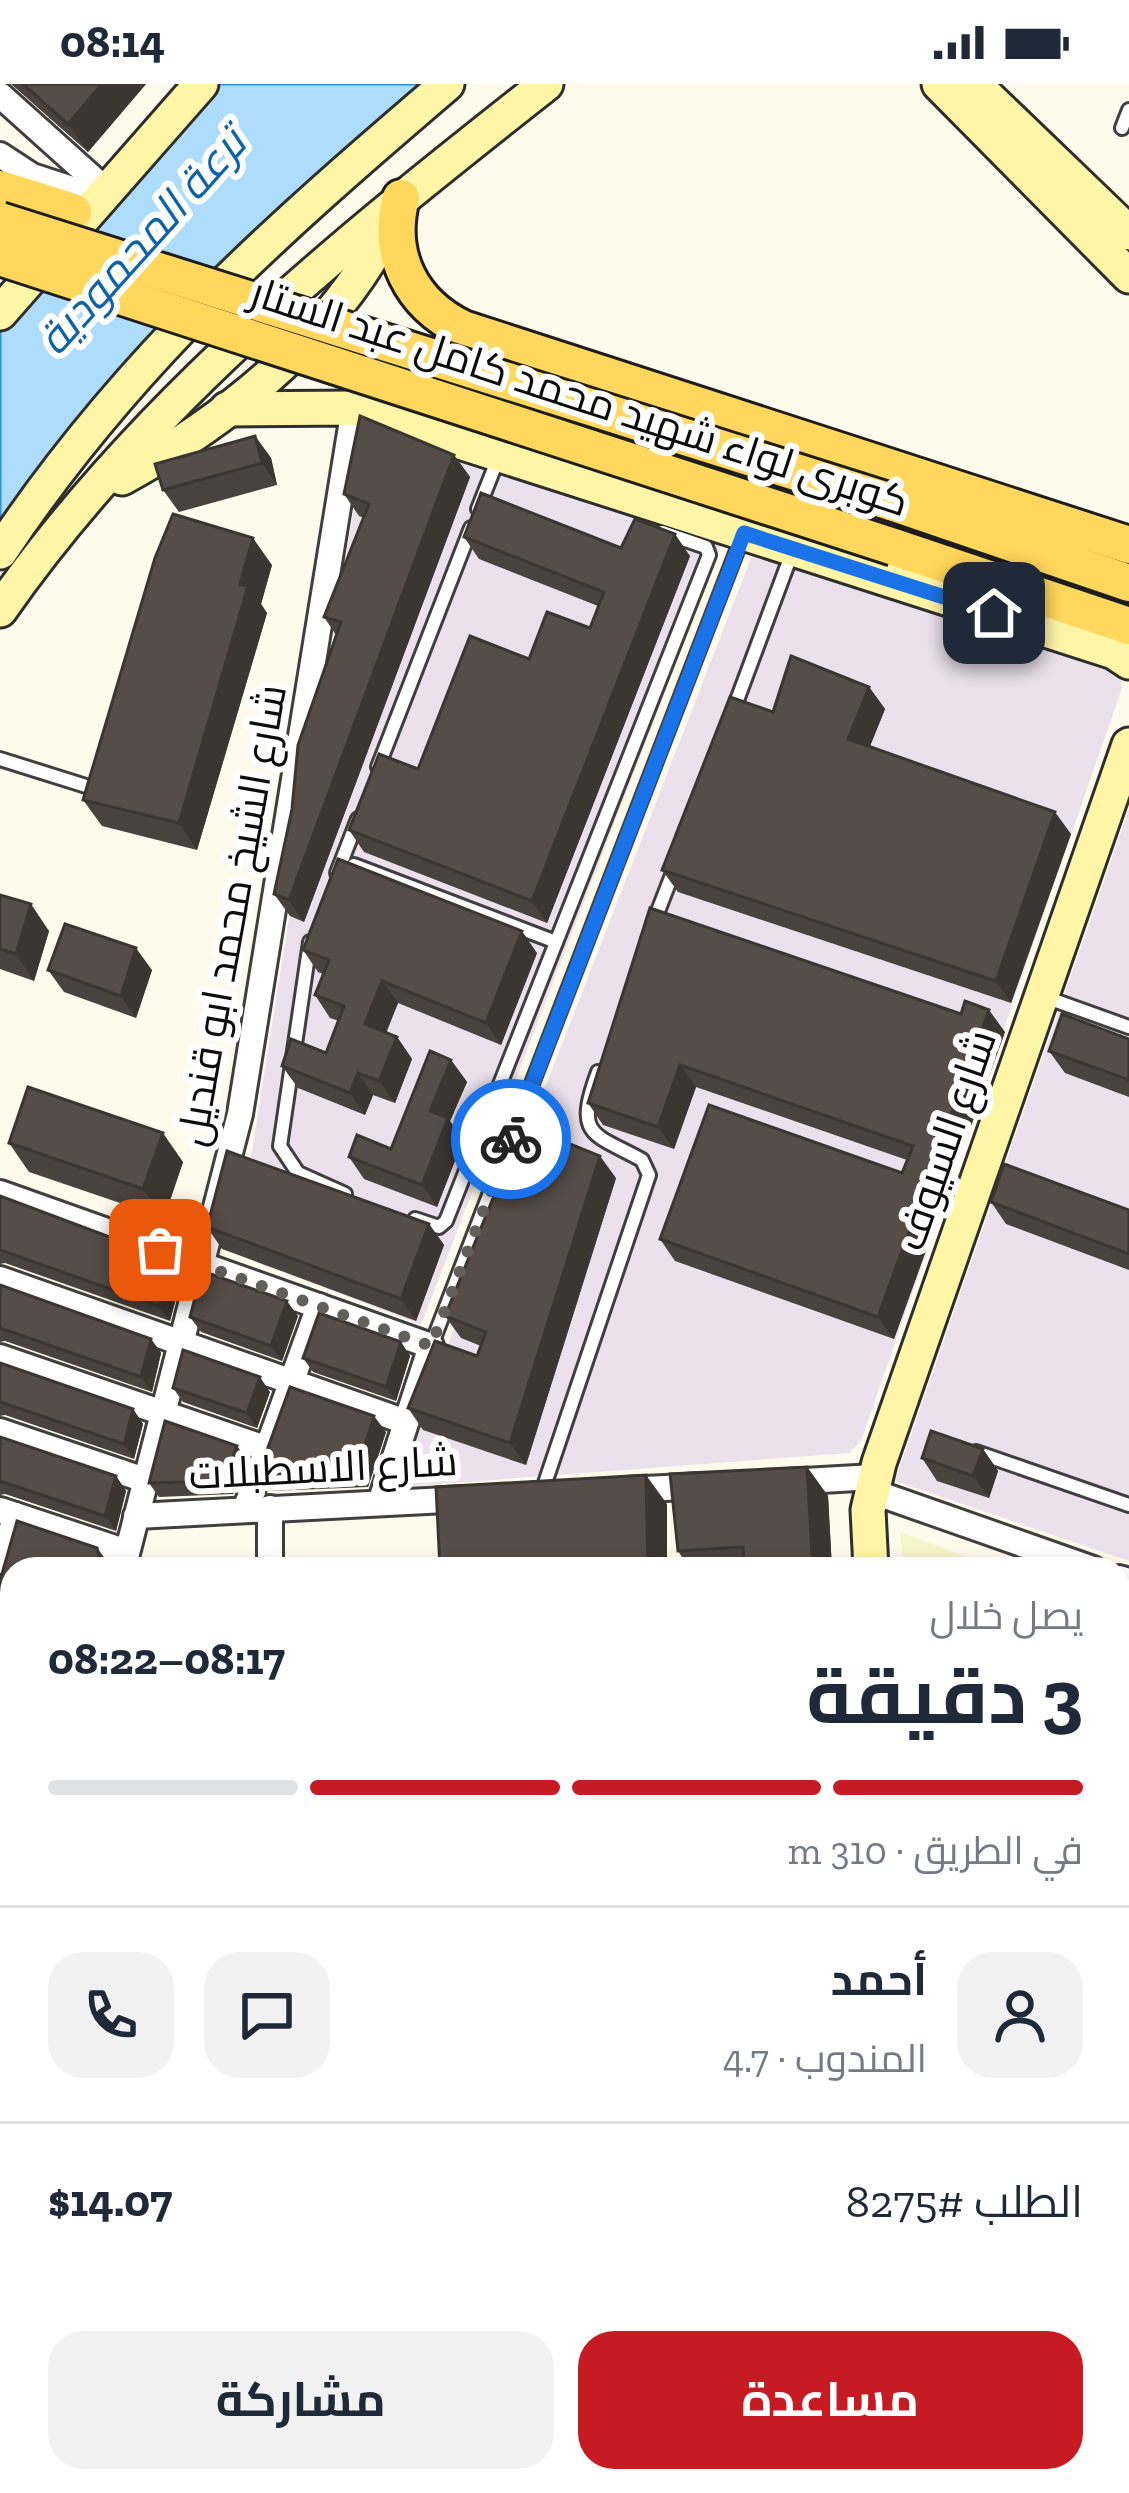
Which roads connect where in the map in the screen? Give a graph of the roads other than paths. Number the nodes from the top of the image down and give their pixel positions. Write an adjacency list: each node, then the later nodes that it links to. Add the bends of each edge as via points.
1 (179, 84): 12 (main road)
2 (201, 84): 19 (main road)
3 (448, 84): 30 (main road, via 197,306 80,440)
4 (546, 84): 13 (main road)
5 (939, 84): 17 (main road)
6 (974, 84): 15 (main road)
7 (0, 95): 12 (street)
8 (1129, 110): 9 (lane)
9 (1122, 128)
10 (0, 155): 12 (street)
11 (0, 189): 12 (main road)
12 (86, 196): 18 (main road)
13 (401, 198): 21 (main road, via 342,300); 23 (main road, via 286,296); 28 (main road, via 395,229 405,274 433,312 463,329)
14 (0, 221): 31 (main road, كوبرى لواء شهيد محمد كامل عبد الستار, bridge)
15 (1129, 233)
16 (0, 257): 33 (main road, كوبرى لواء شهيد محمد كامل عبد الستار, bridge)
17 (1129, 276)
18 (0, 295)
19 (0, 313)
20 (354, 408): 21 (main road); 22 (main road); 53 (street, شارع الشيخ محمد ابو قنديل, via 240,1114)
21 (226, 409): 23 (main road)
22 (499, 454): 24 (lane); 27 (main road)
23 (94, 493): 32 (main road)
24 (482, 497): 25 (lane); 38 (lane)
25 (504, 506)
26 (646, 527): 46 (lane, via 710,552)
27 (744, 533): 29 (main road); 57 (lane)
28 (1129, 544)
29 (794, 549): 34 (main road); 35 (lane)
30 (0, 552)
31 (1129, 583)
32 (0, 610)
33 (1129, 626)
34 (1129, 662)
35 (729, 722)
36 (1129, 745): 47 (main road, شارع السيوف)
37 (0, 759): 39 (lane)
38 (375, 775)
39 (86, 785)
40 (367, 796): 42 (lane)
41 (680, 853): 45 (lane)
42 (342, 860): 43 (lane); 46 (lane)
43 (334, 880)
44 (320, 919): 51 (lane, via 304,957 280,1146 298,1173)
45 (648, 939)
46 (556, 942): 52 (lane, via 446,1221 439,1227)
47 (1042, 996): 48 (lane); 66 (main road, شارع السيوف)
48 (1129, 1027)
49 (607, 1048): 68 (lane, via 587,1100 587,1124 602,1144 642,1160 648,1180)
50 (1, 1197): 53 (street)
51 (354, 1197)
52 (394, 1211)
53 (200, 1263): 55 (street); 56 (street, شارع الشيخ محمد ابو قنديل)
54 (0, 1279): 56 (street)
55 (319, 1306): 57 (street); 59 (street)
56 (180, 1342): 59 (street); 60 (street, شارع الشيخ محمد ابو قنديل)
57 (431, 1346): 61 (street)
58 (0, 1357): 60 (street)
59 (292, 1382): 61 (street); 64 (street)
60 (161, 1413): 64 (street); 65 (street, شارع الشيخ محمد ابو قنديل)
61 (406, 1422): 69 (street)
62 (0, 1431): 65 (street)
63 (968, 1449): 70 (lane)
64 (268, 1450): 71 (street)
65 (145, 1480): 73 (street, شارع الشيخ محمد ابو قنديل)
66 (873, 1484): 67 (street); 78 (main road, شارع السيوف); 79 (street)
67 (608, 1491)
68 (530, 1495): 69 (street, شارع الاسطبلات)
69 (380, 1503): 71 (street, شارع الاسطبلات)
70 (1129, 1504)
71 (258, 1509): 73 (street, شارع الاسطبلات); 77 (street)
72 (8, 1513): 74 (street); 75 (street)
73 (136, 1516): 76 (street, شارع الشيخ محمد ابو قنديل)
74 (3, 1557)
75 (118, 1557)
76 (126, 1557)
77 (268, 1557)
78 (871, 1557)
79 (1063, 1557)

